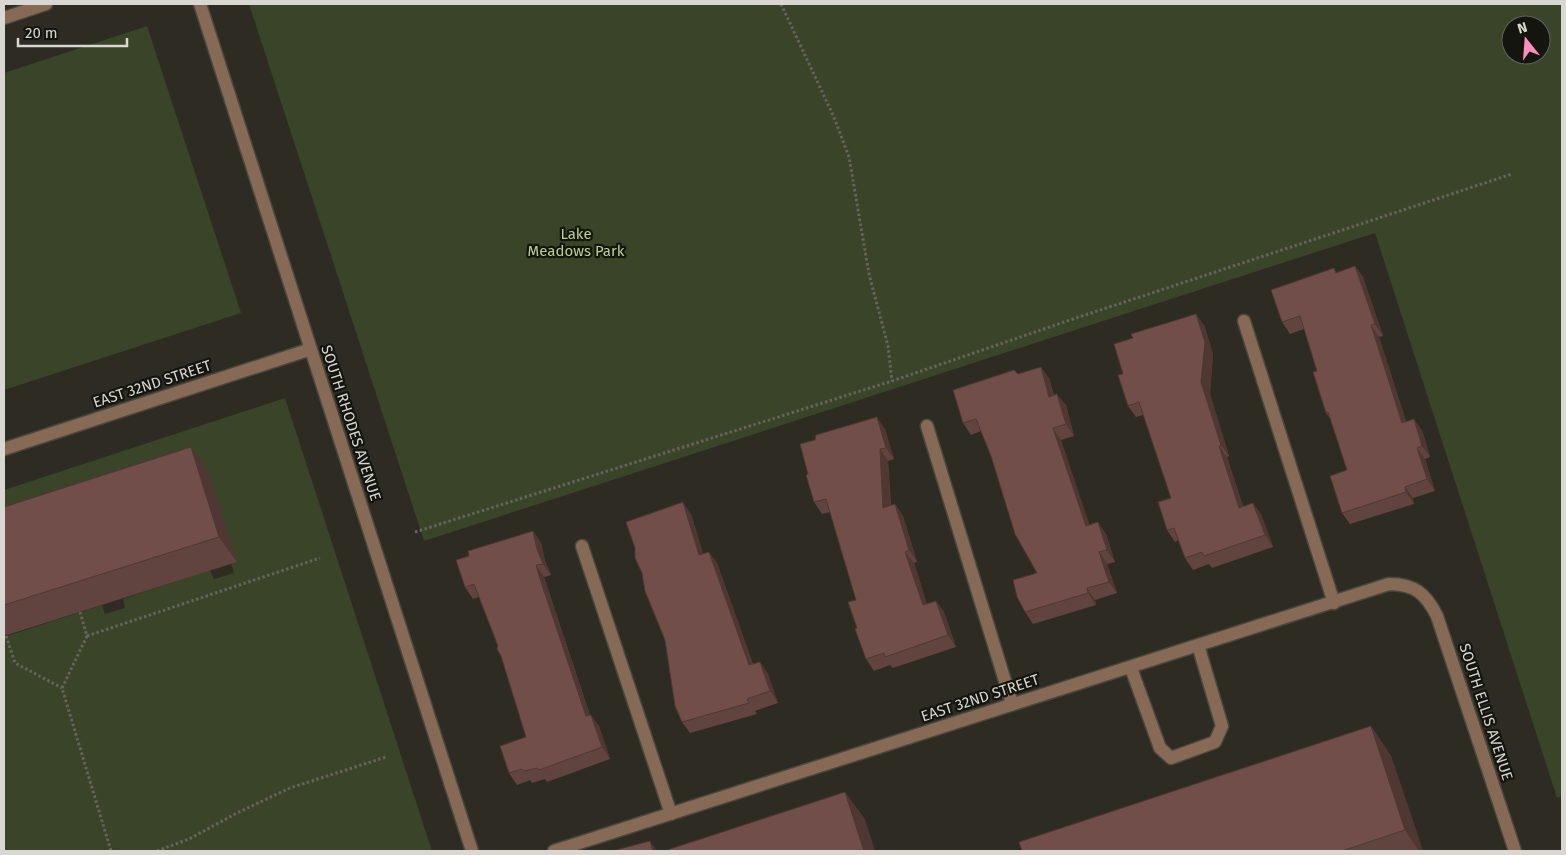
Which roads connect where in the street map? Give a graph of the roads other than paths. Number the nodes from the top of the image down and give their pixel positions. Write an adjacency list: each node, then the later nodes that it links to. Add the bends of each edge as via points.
1 (46, 4): 3 (street)
2 (200, 4): 5 (street, SOUTH RHODES AVENUE)
3 (4, 18)
4 (1244, 321): 10 (street)
5 (311, 350): 7 (street, EAST 32ND STREET); 15 (street, SOUTH RHODES AVENUE)
6 (926, 426): 13 (street)
7 (4, 449)
8 (582, 546): 14 (street)
9 (1416, 590): 10 (street, EAST 32ND STREET, via 1402,584 1389,584); 17 (street, SOUTH ELLIS AVENUE, via 1429,600 1437,616)
10 (1334, 602): 11 (street, EAST 32ND STREET)
11 (1198, 645): 12 (street, EAST 32ND STREET); 12 (street, via 1222,726 1215,742 1171,758 1160,748)
12 (1131, 668): 13 (street, EAST 32ND STREET)
13 (1012, 704): 14 (street, EAST 32ND STREET)
14 (672, 814): 16 (street, EAST 32ND STREET)
15 (472, 851)
16 (554, 851)
17 (1515, 851)

